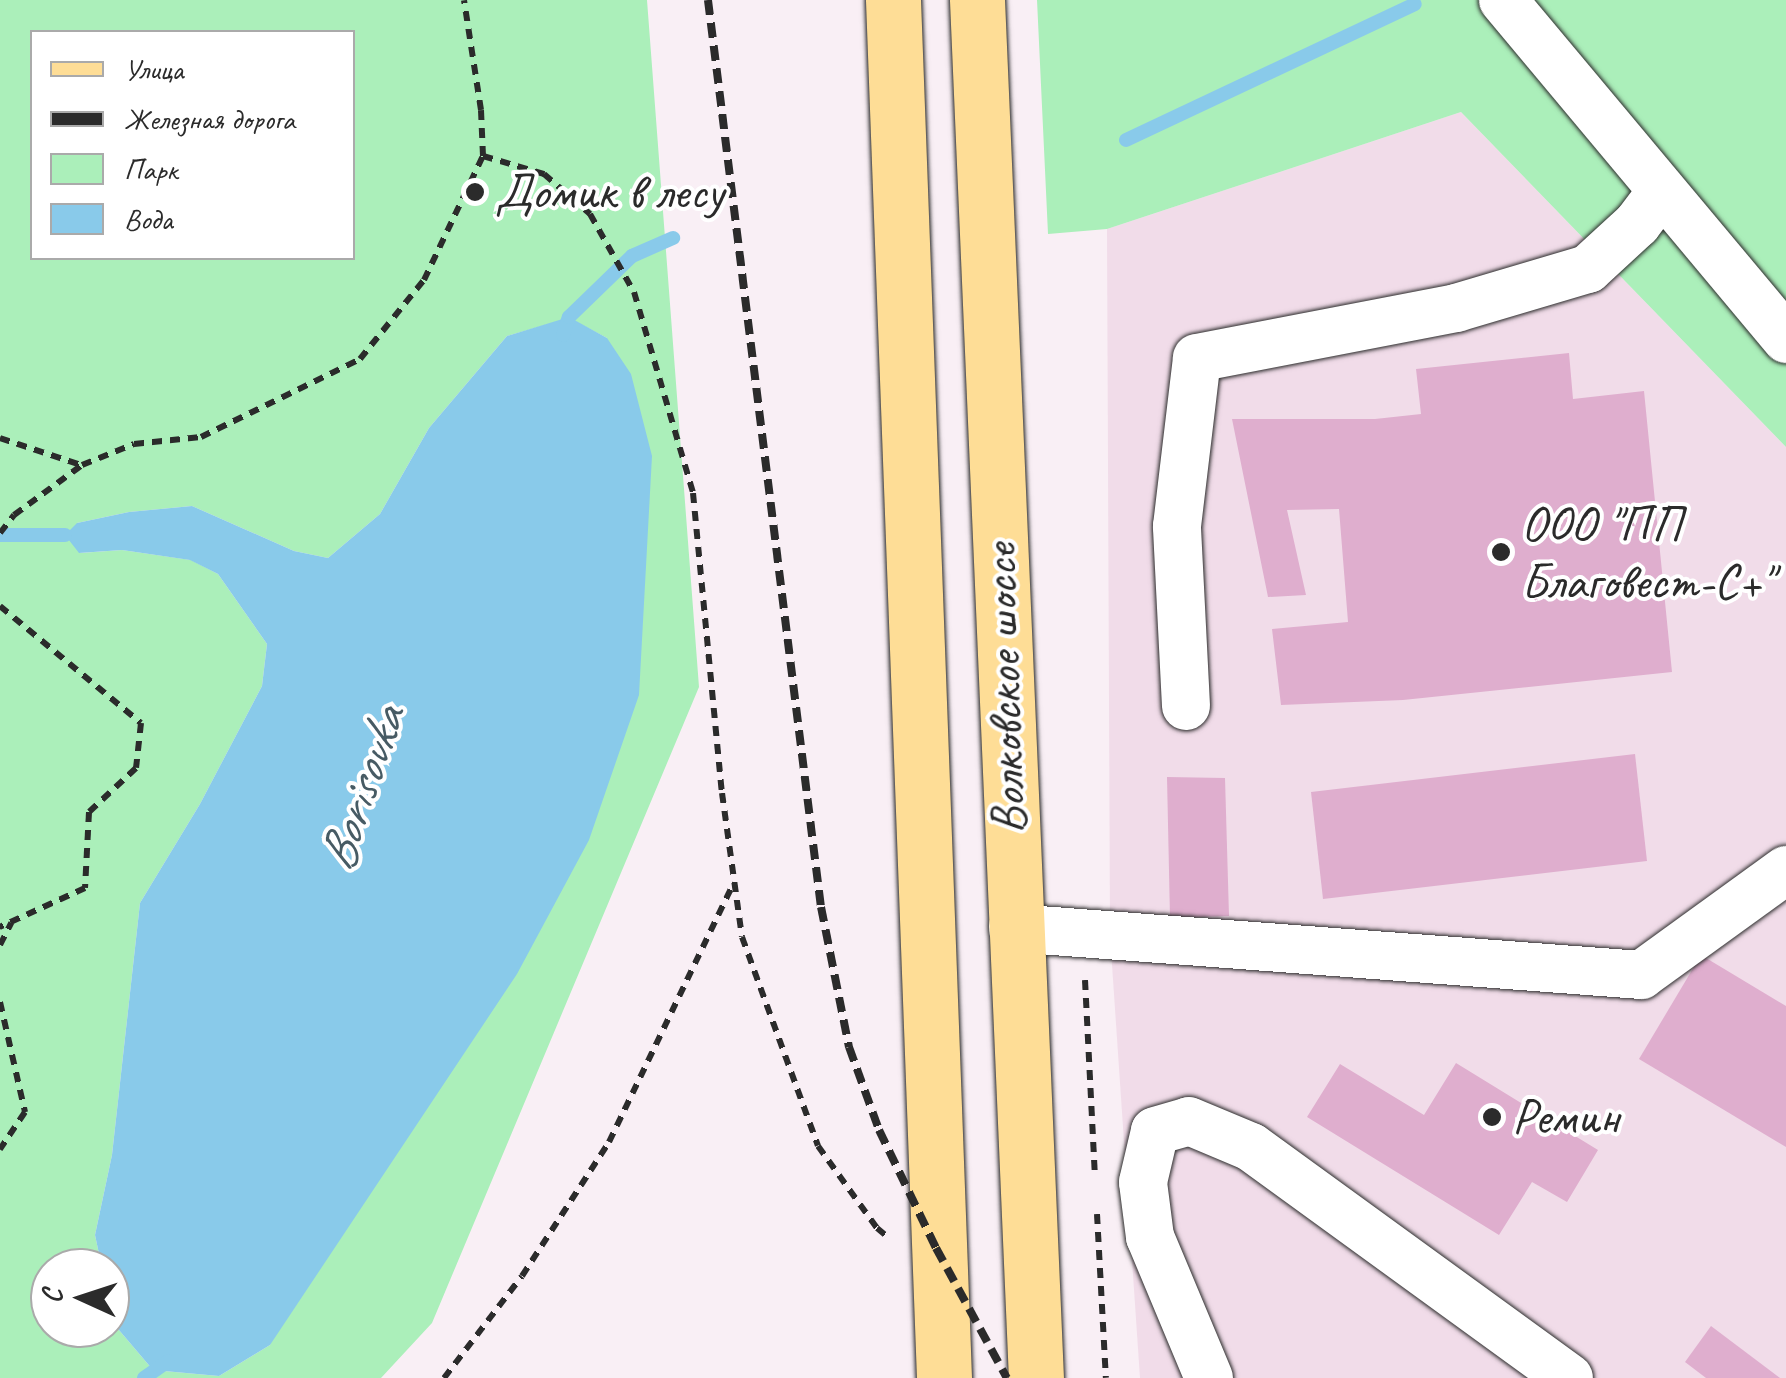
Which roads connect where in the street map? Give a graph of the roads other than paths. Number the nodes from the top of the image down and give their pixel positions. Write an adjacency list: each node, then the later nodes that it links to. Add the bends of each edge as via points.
1 (893, 0): 9 (main road, Волковское шоссе)
2 (978, 0): 8 (main road, Волковское шоссе)
3 (1503, 0): 4 (lane)
4 (1662, 191): 5 (lane); 6 (lane, via 1588,270 1456,308 1198,358 1177,526)
5 (1786, 340)
6 (1186, 706)
7 (1786, 870): 8 (lane, via 1641,976)
8 (1014, 928): 10 (main road, Волковское шоссе)
9 (944, 1378)
10 (1036, 1378)
11 (1210, 1378): 12 (lane, via 1150,1237 1143,1182 1156,1131 1189,1121 1251,1147)
12 (1570, 1378)

